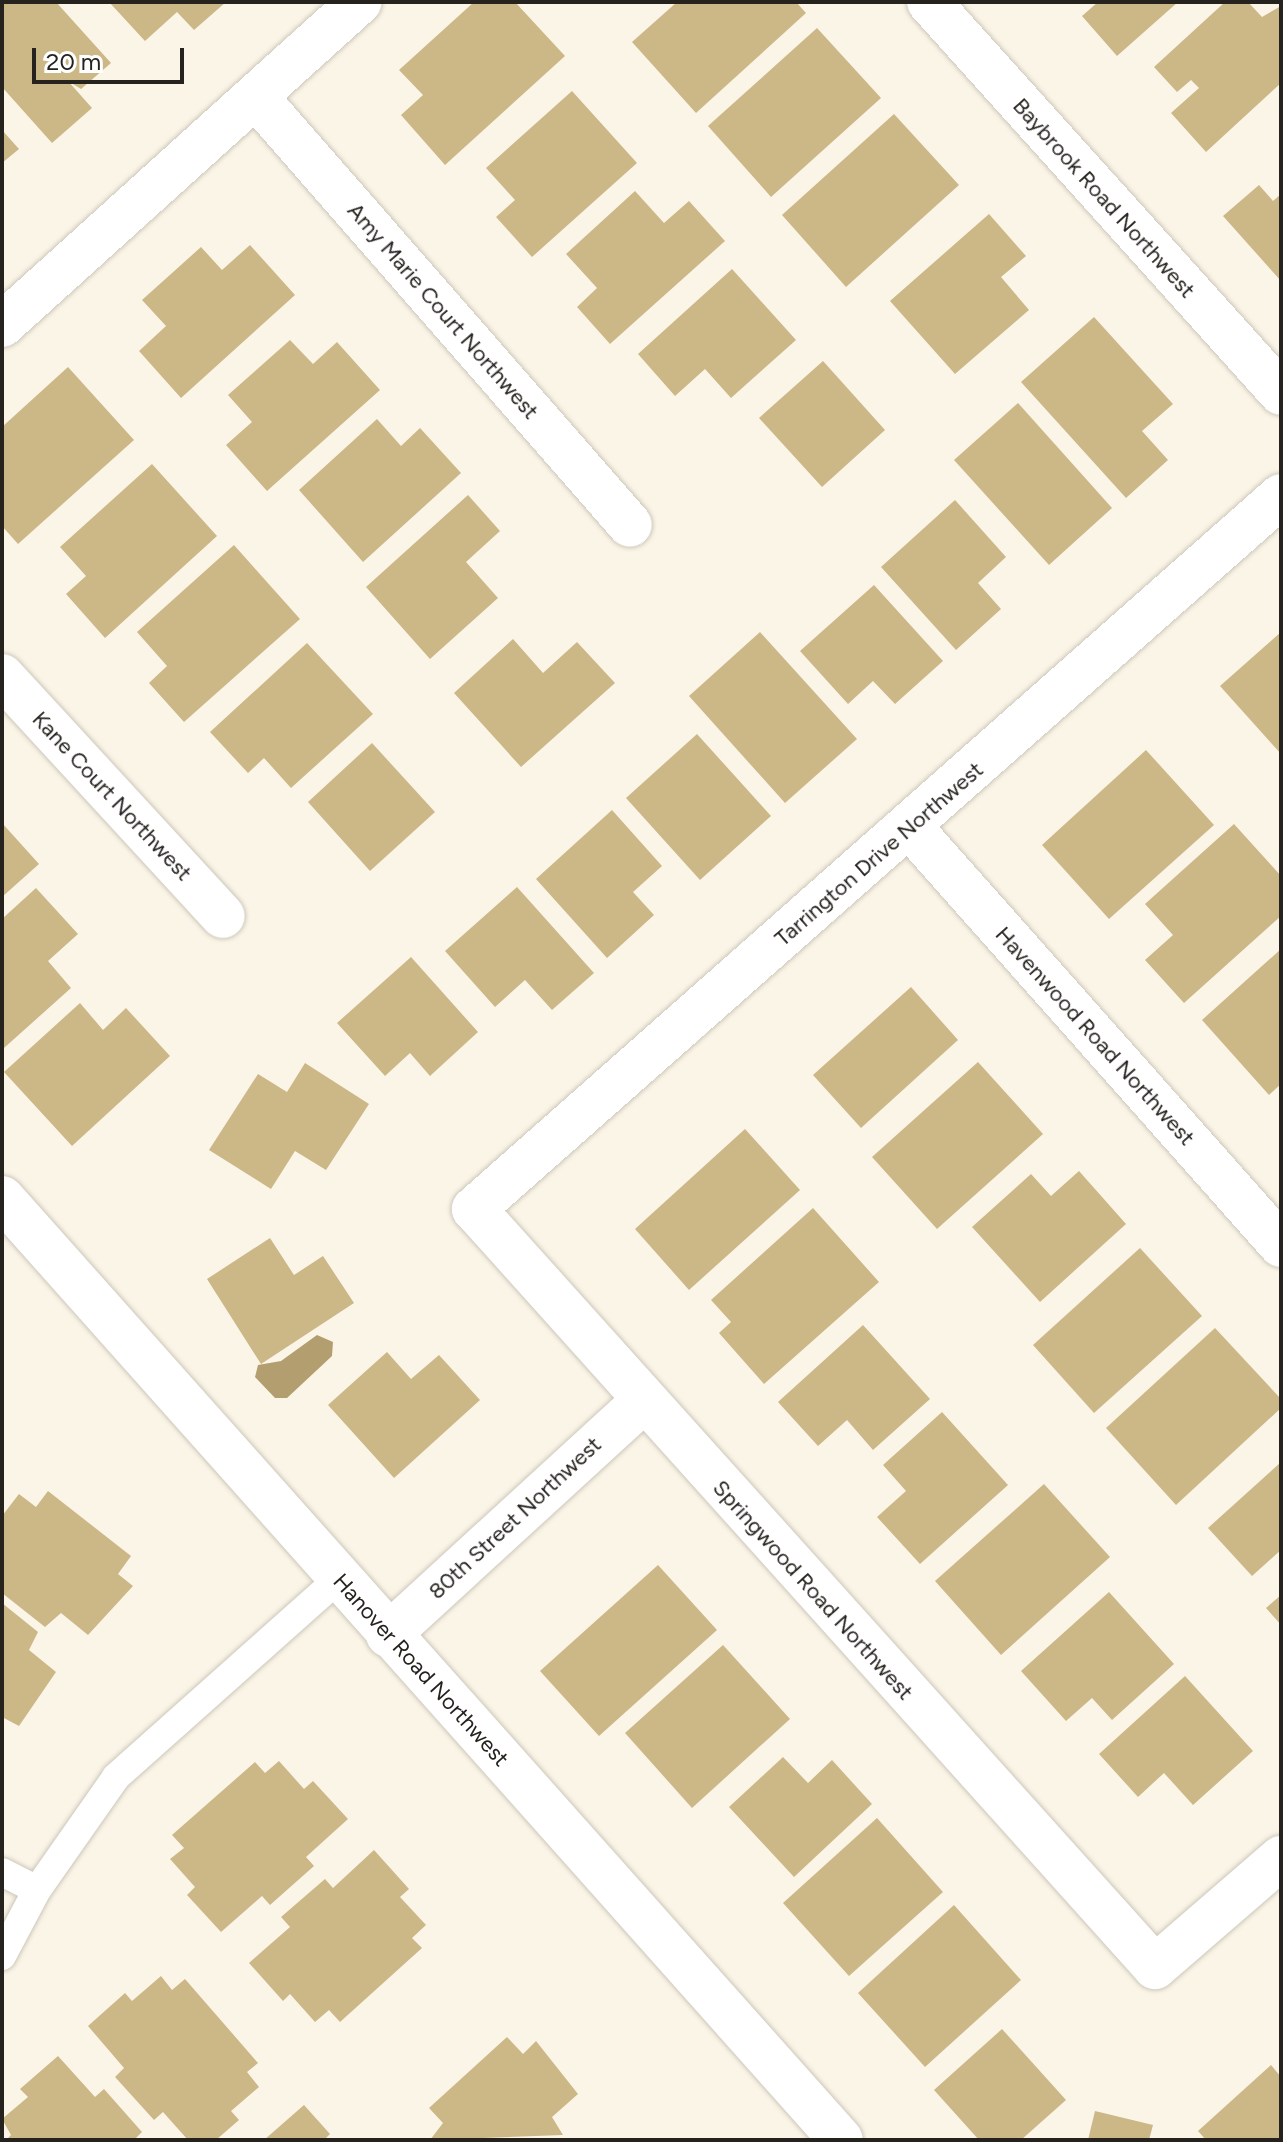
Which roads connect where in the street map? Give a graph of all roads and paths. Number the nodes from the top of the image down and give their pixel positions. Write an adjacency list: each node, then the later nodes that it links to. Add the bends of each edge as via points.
1 (360, 2): 3 (street)
2 (929, 2): 5 (street, Baybrook Road Northwest)
3 (256, 97): 4 (street); 7 (street, Amy Marie Court Northwest)
4 (2, 325)
5 (1281, 393)
6 (1281, 496): 9 (street, Tarrington Drive Northwest)
7 (630, 525)
8 (2, 676): 10 (street, Kane Court Northwest)
9 (910, 827): 12 (street, Tarrington Drive Northwest); 13 (street, Havenwood Road Northwest)
10 (223, 916)
11 (2, 1198): 15 (street, Hanover Road Northwest)
12 (474, 1209): 14 (street, Springwood Road Northwest)
13 (1281, 1245)
14 (642, 1402): 16 (street, 80th Street Northwest); 17 (street, Springwood Road Northwest, via 1155,1967)
15 (339, 1578): 16 (street, Hanover Road Northwest); 19 (lane, via 116,1777)
16 (388, 1635): 21 (street, Hanover Road Northwest)
17 (1281, 1858)
18 (2, 1872): 19 (lane)
19 (37, 1890): 20 (lane)
20 (2, 1956)
21 (841, 2140)

